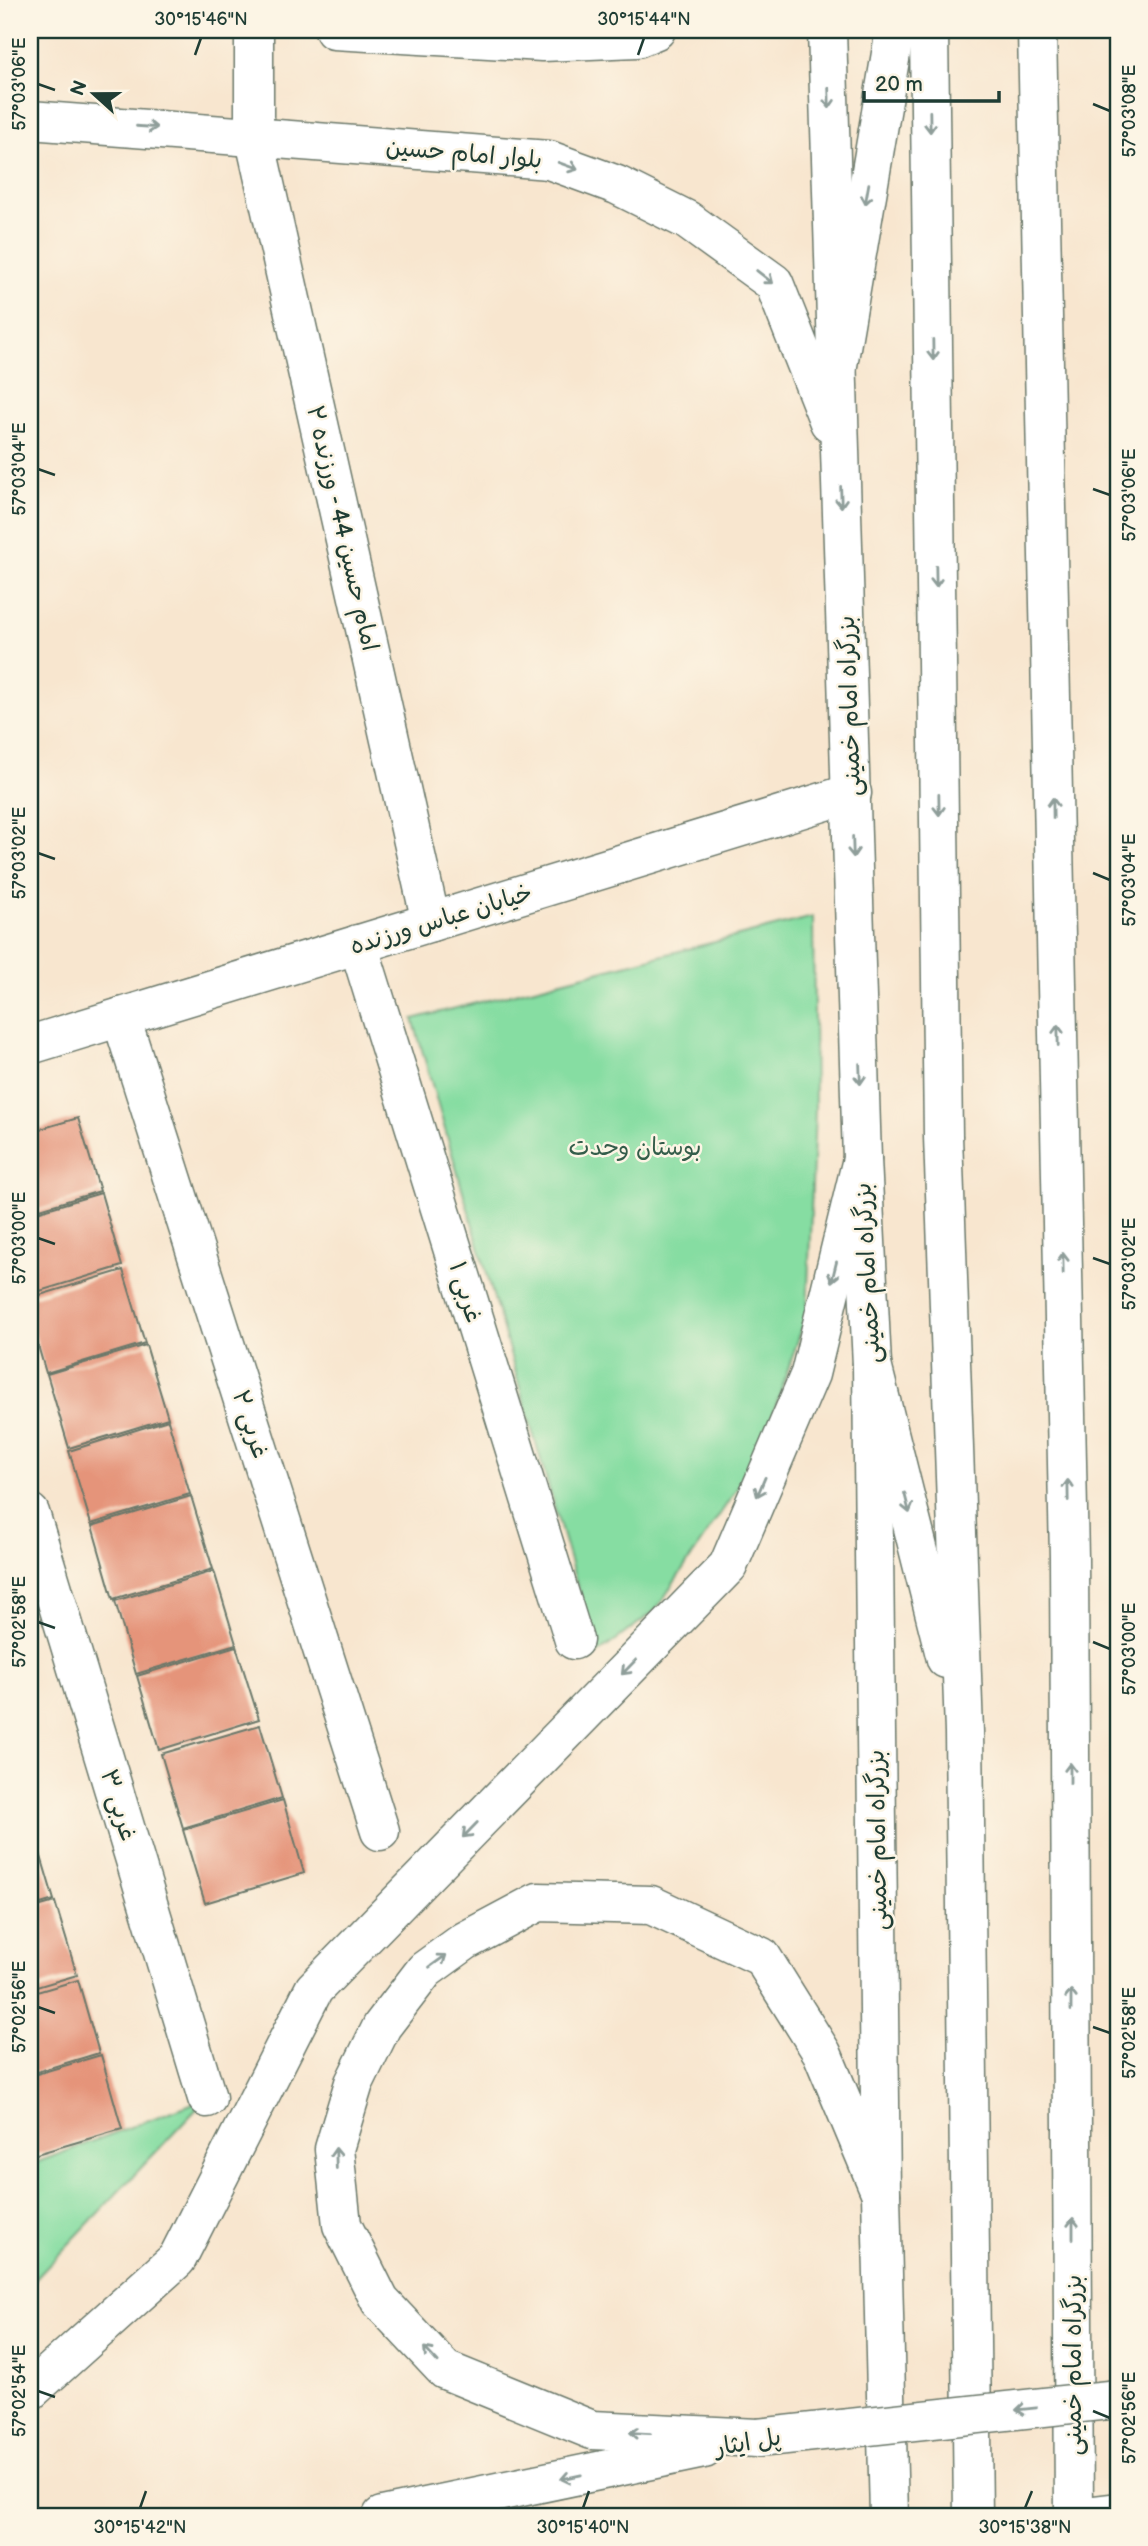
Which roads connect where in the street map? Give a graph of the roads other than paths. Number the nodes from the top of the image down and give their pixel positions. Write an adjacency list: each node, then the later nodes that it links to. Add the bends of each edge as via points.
1 (254, 30): 11 (main road, امام حسین 44 - ورزنده ۲)
2 (334, 30): 3 (main road, via 542,43 638,38)
3 (656, 30)
4 (827, 30): 12 (main road, بزرگراه امام خمینی, one-way to 12)
5 (895, 30): 12 (main road, one-way to 12)
6 (929, 30): 23 (main road, one-way to 23, via 943,1136)
7 (1037, 30): 9 (main road, بزرگراه امام خمینی)
8 (1055, 30): 9 (main road)
9 (1038, 97): 34 (main road, بزرگراه امام خمینی, one-way to 9, via 1069,1545)
10 (30, 120): 11 (main road, بلوار امام حسین, one-way to 11)
11 (254, 135): 13 (main road, بلوار امام حسین, one-way to 13, via 550,160 617,185 687,220 774,283); 15 (main road, امام حسین 44 - ورزنده ۲)
12 (837, 371): 13 (main road, بزرگراه امام خمینی)
13 (839, 447): 14 (main road, بزرگراه امام خمینی, one-way to 14)
14 (852, 793): 15 (main road, خیابان عباس ورزنده); 19 (main road, بزرگراه امام خمینی, one-way to 19)
15 (431, 922): 16 (main road, خیابان عباس ورزنده)
16 (358, 944): 17 (main road, خیابان عباس ورزنده); 22 (main road, غربی ۱)
17 (121, 1017): 18 (main road, خیابان عباس ورزنده); 24 (main road, غربی ۲)
18 (30, 1043)
19 (862, 1158): 20 (main road, بزرگراه امام خمینی); 27 (main road, one-way to 27, via 810,1374 728,1566 314,1989 177,2259)
20 (872, 1365): 23 (main road, one-way to 23); 26 (main road, بزرگراه امام خمینی)
21 (30, 1513): 25 (main road, غربی ۳)
22 (574, 1640)
23 (964, 1732): 33 (main road)
24 (380, 1831)
25 (207, 2098)
26 (881, 2194): 29 (main road, one-way to 26, via 592,2430 446,2370 380,2301 342,2225 334,2149 354,2083 382,2026 425,1970 465,1941 538,1902 651,1905 762,1957 822,2053); 32 (main road, بزرگراه امام خمینی)
27 (30, 2391)
28 (1118, 2399): 29 (main road, پل ایثار, one-way to 29, bridge)
29 (758, 2438): 31 (main road, پل ایثار, one-way to 31)
30 (1118, 2512): 35 (main road)
31 (382, 2516)
32 (889, 2516)
33 (974, 2516)
34 (1074, 2516)
35 (1085, 2516)

